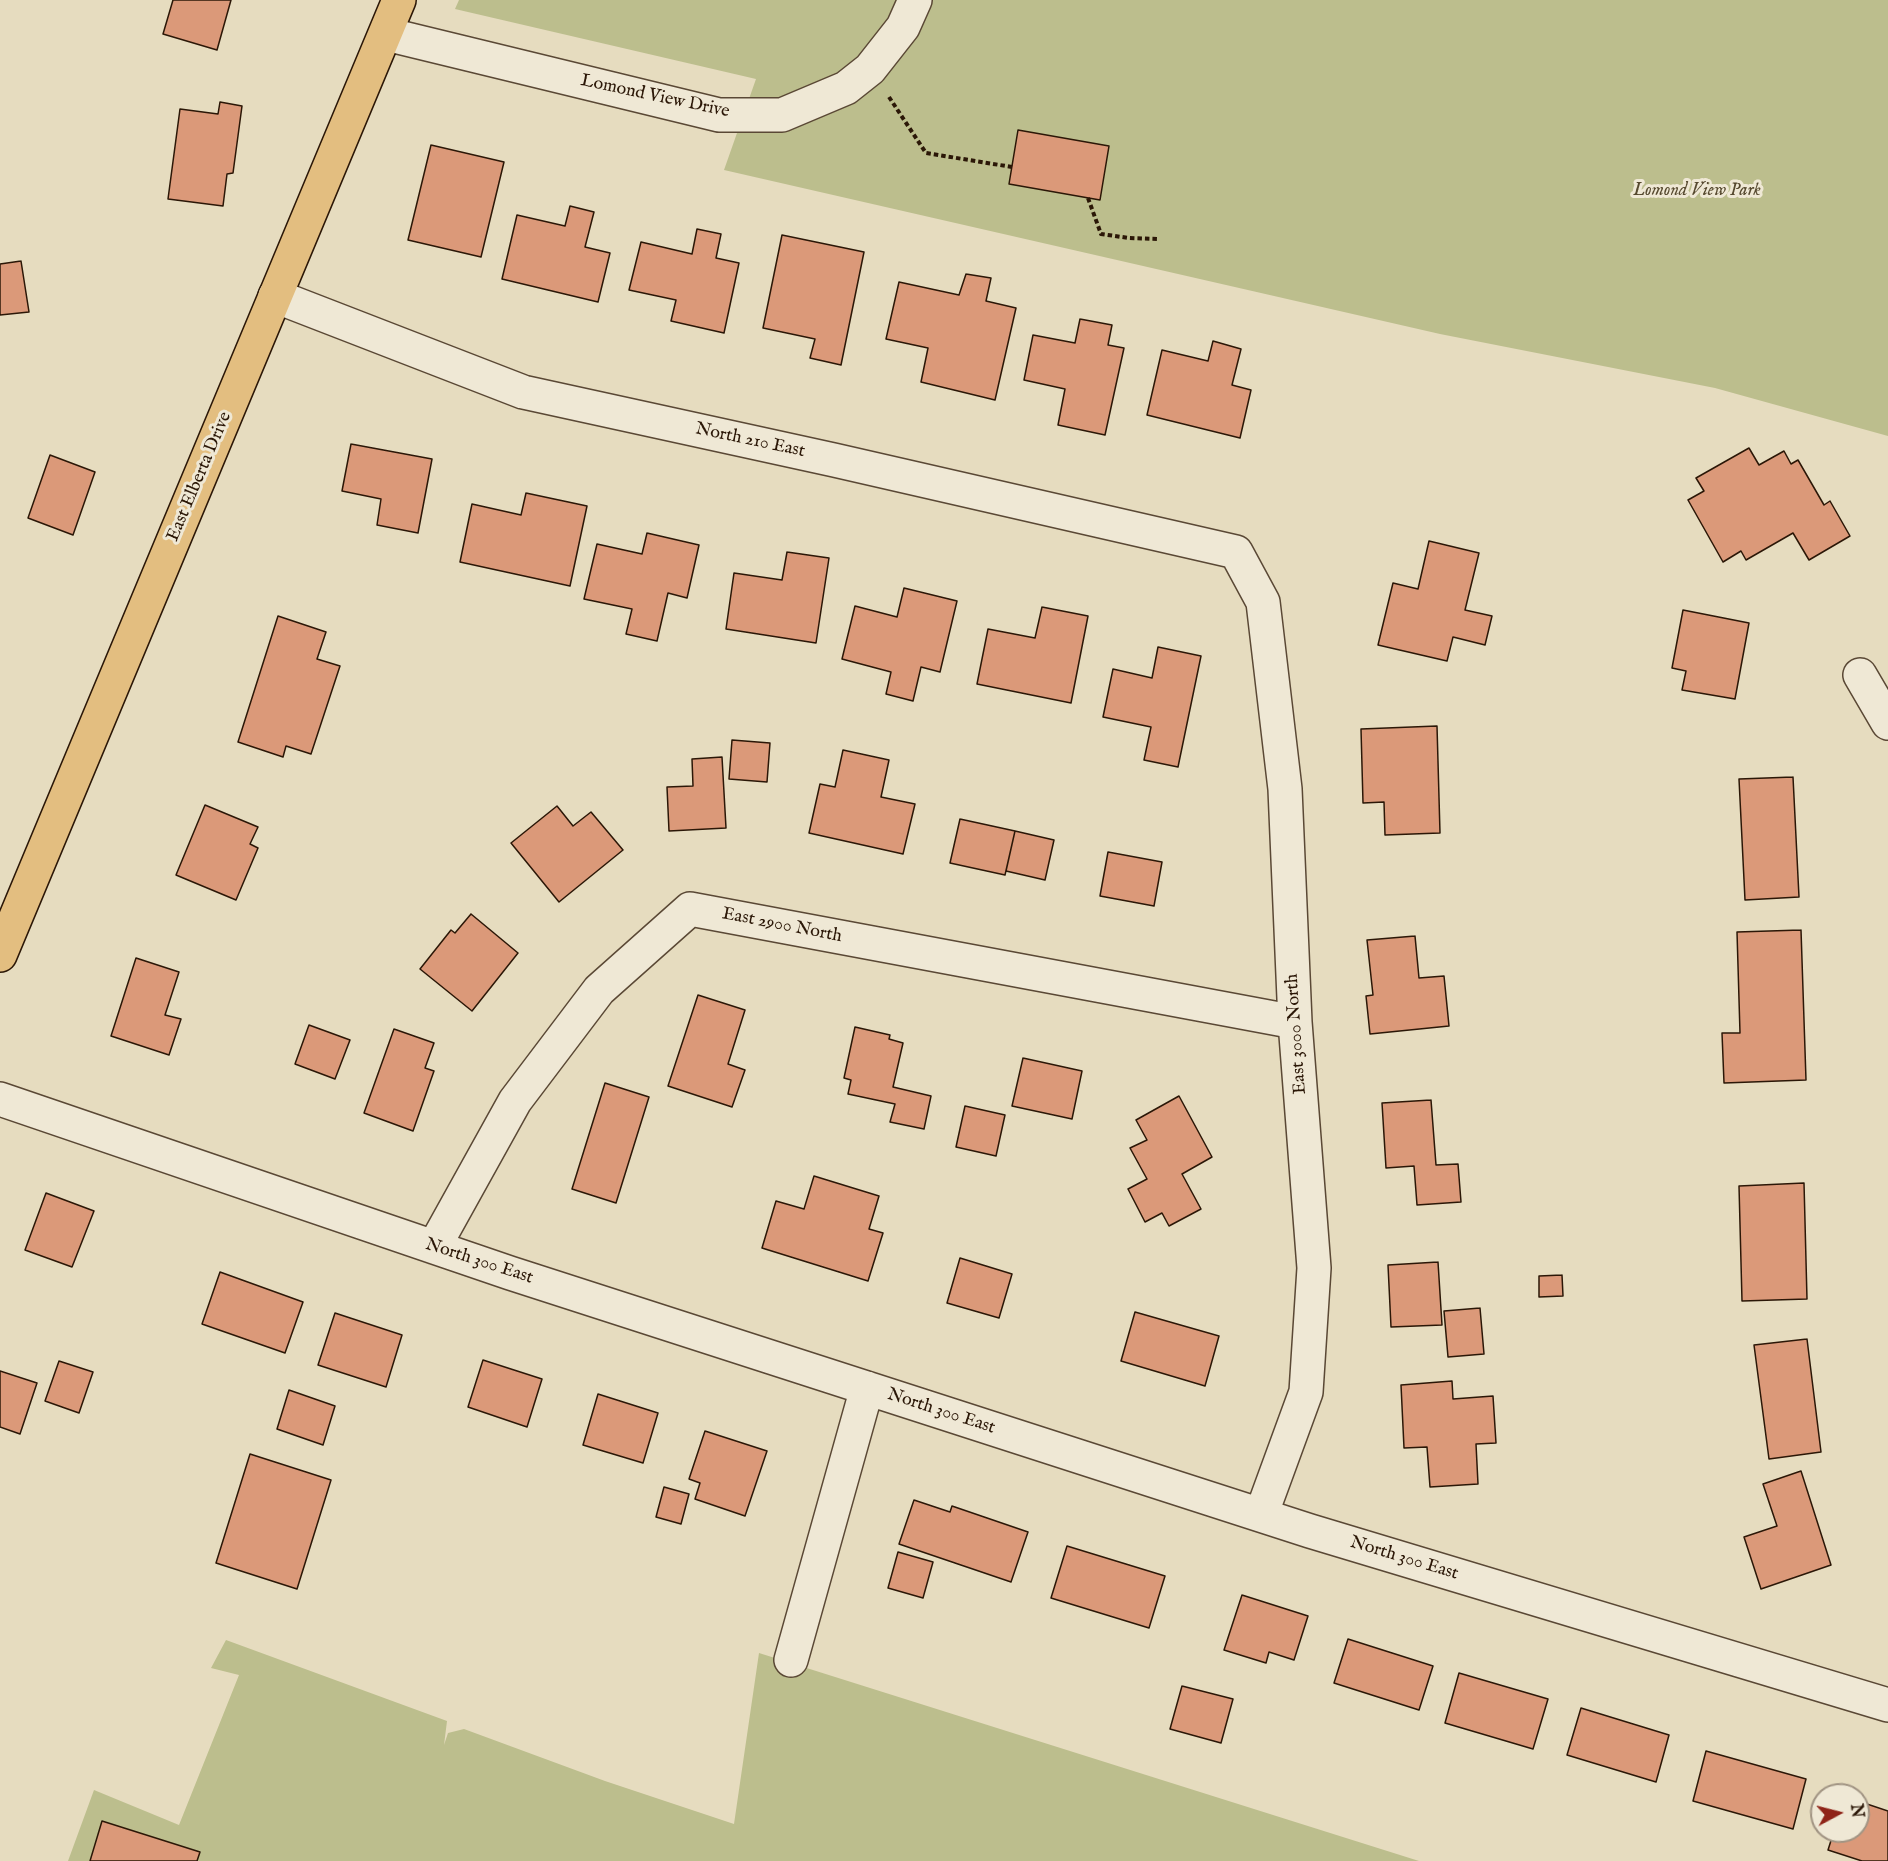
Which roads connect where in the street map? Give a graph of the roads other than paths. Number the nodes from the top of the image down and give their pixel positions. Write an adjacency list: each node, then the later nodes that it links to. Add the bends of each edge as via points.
1 (399, 0): 3 (main road, East Elberta Drive)
2 (915, 0): 3 (street, Lomond View Drive, via 903,27 870,69 846,88 782,115 719,114)
3 (386, 34): 4 (main road, East Elberta Drive)
4 (275, 296): 5 (street, North 210 East, via 523,392); 8 (main road, East Elberta Drive)
5 (1236, 552): 9 (street, East 3000 North, via 1263,602 1285,789)
6 (1860, 675): 7 (street)
7 (1888, 723)
8 (0, 955)
9 (1295, 1022): 11 (street, East 2900 North, via 690,909 599,990 515,1101); 13 (street, East 3000 North, via 1314,1268 1306,1392)
10 (0, 1099): 11 (street, North 300 East)
11 (434, 1247): 12 (street, North 300 East)
12 (867, 1388): 13 (street, North 300 East); 14 (street)
13 (1261, 1515): 15 (street, North 300 East)
14 (791, 1660)
15 (1888, 1705)

